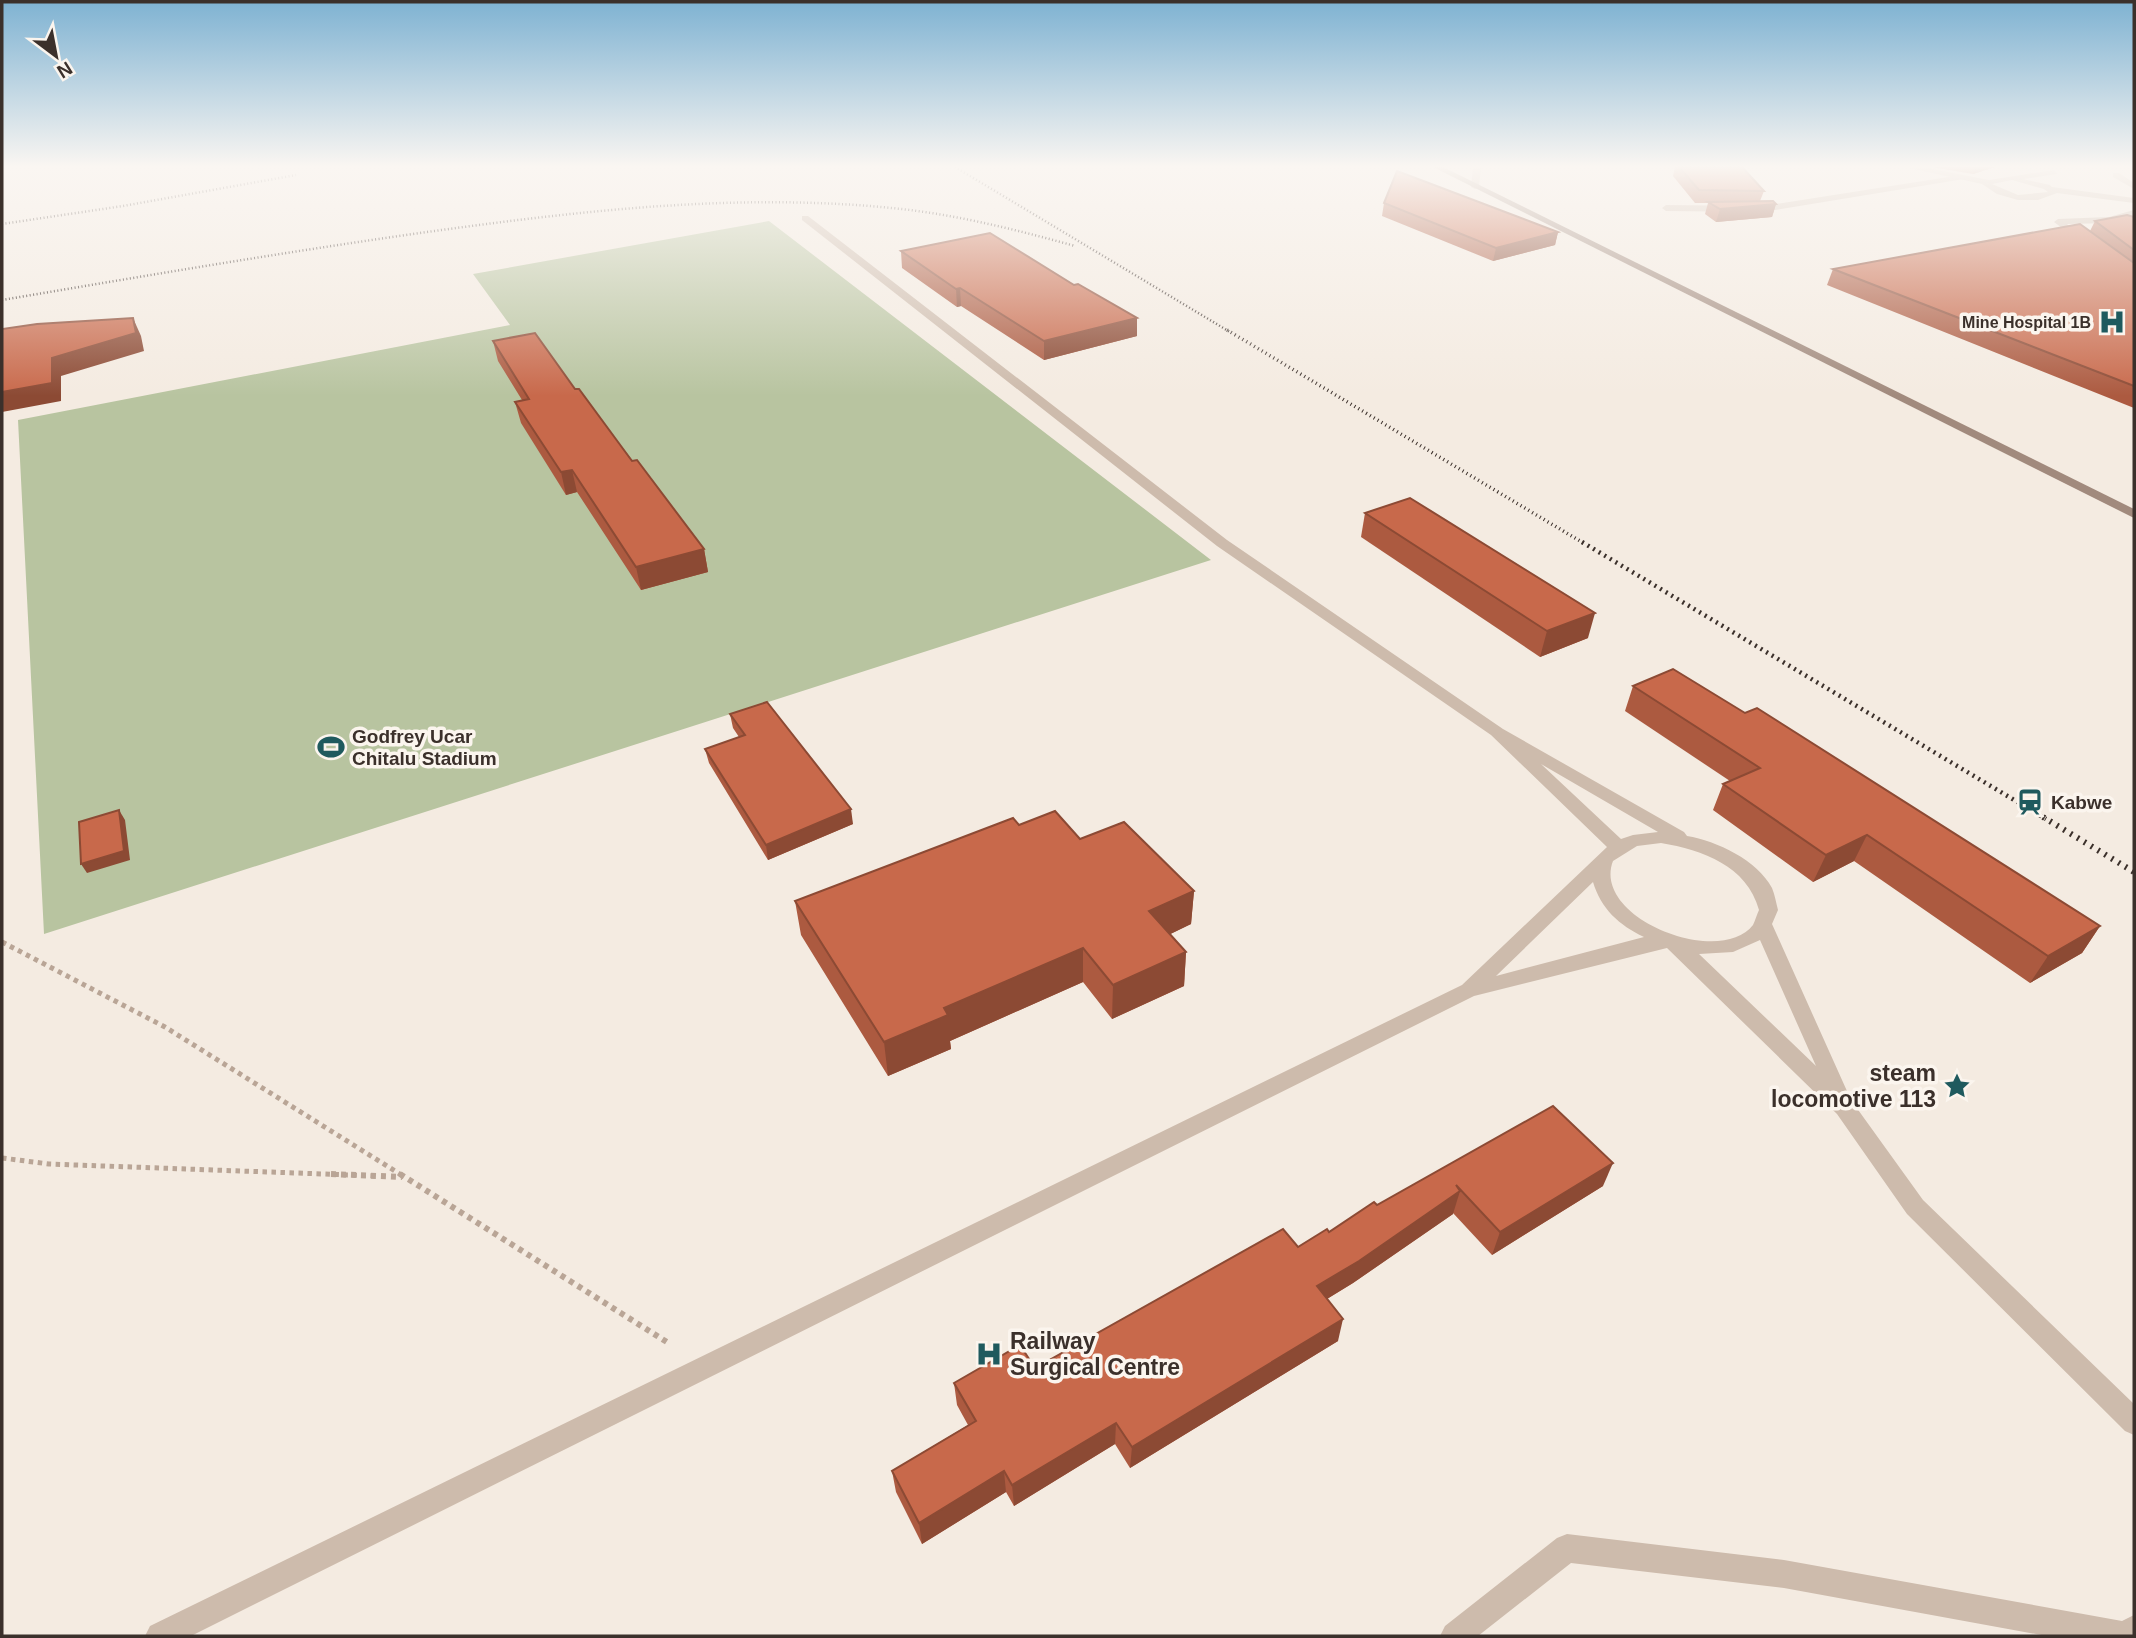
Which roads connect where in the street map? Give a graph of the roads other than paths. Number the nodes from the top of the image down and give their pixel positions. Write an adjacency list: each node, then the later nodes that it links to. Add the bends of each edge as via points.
1 (838, 243): 6 (street, via 1222,543)
2 (1589, 243): 5 (street)
3 (2086, 243): 4 (street)
4 (2091, 247)
5 (2134, 514)
6 (1497, 732): 7 (street); 8 (street)
7 (1685, 840): 8 (street, via 1636,839); 9 (street, via 1734,860 1752,876 1765,893 1768,911)
8 (1611, 852): 10 (street, via 1600,874 1605,893 1618,911 1640,928); 11 (street)
9 (1763, 926): 10 (street, via 1750,939 1729,946 1704,948); 12 (street)
10 (1672, 942): 11 (street); 12 (street)
11 (1469, 990): 15 (street)
12 (1845, 1108): 13 (street, via 1914,1206)
13 (2134, 1422)
14 (2134, 1630): 17 (street)
15 (160, 1636)
16 (1455, 1636): 17 (street, via 1567,1548 1784,1574)
17 (2127, 1636)

